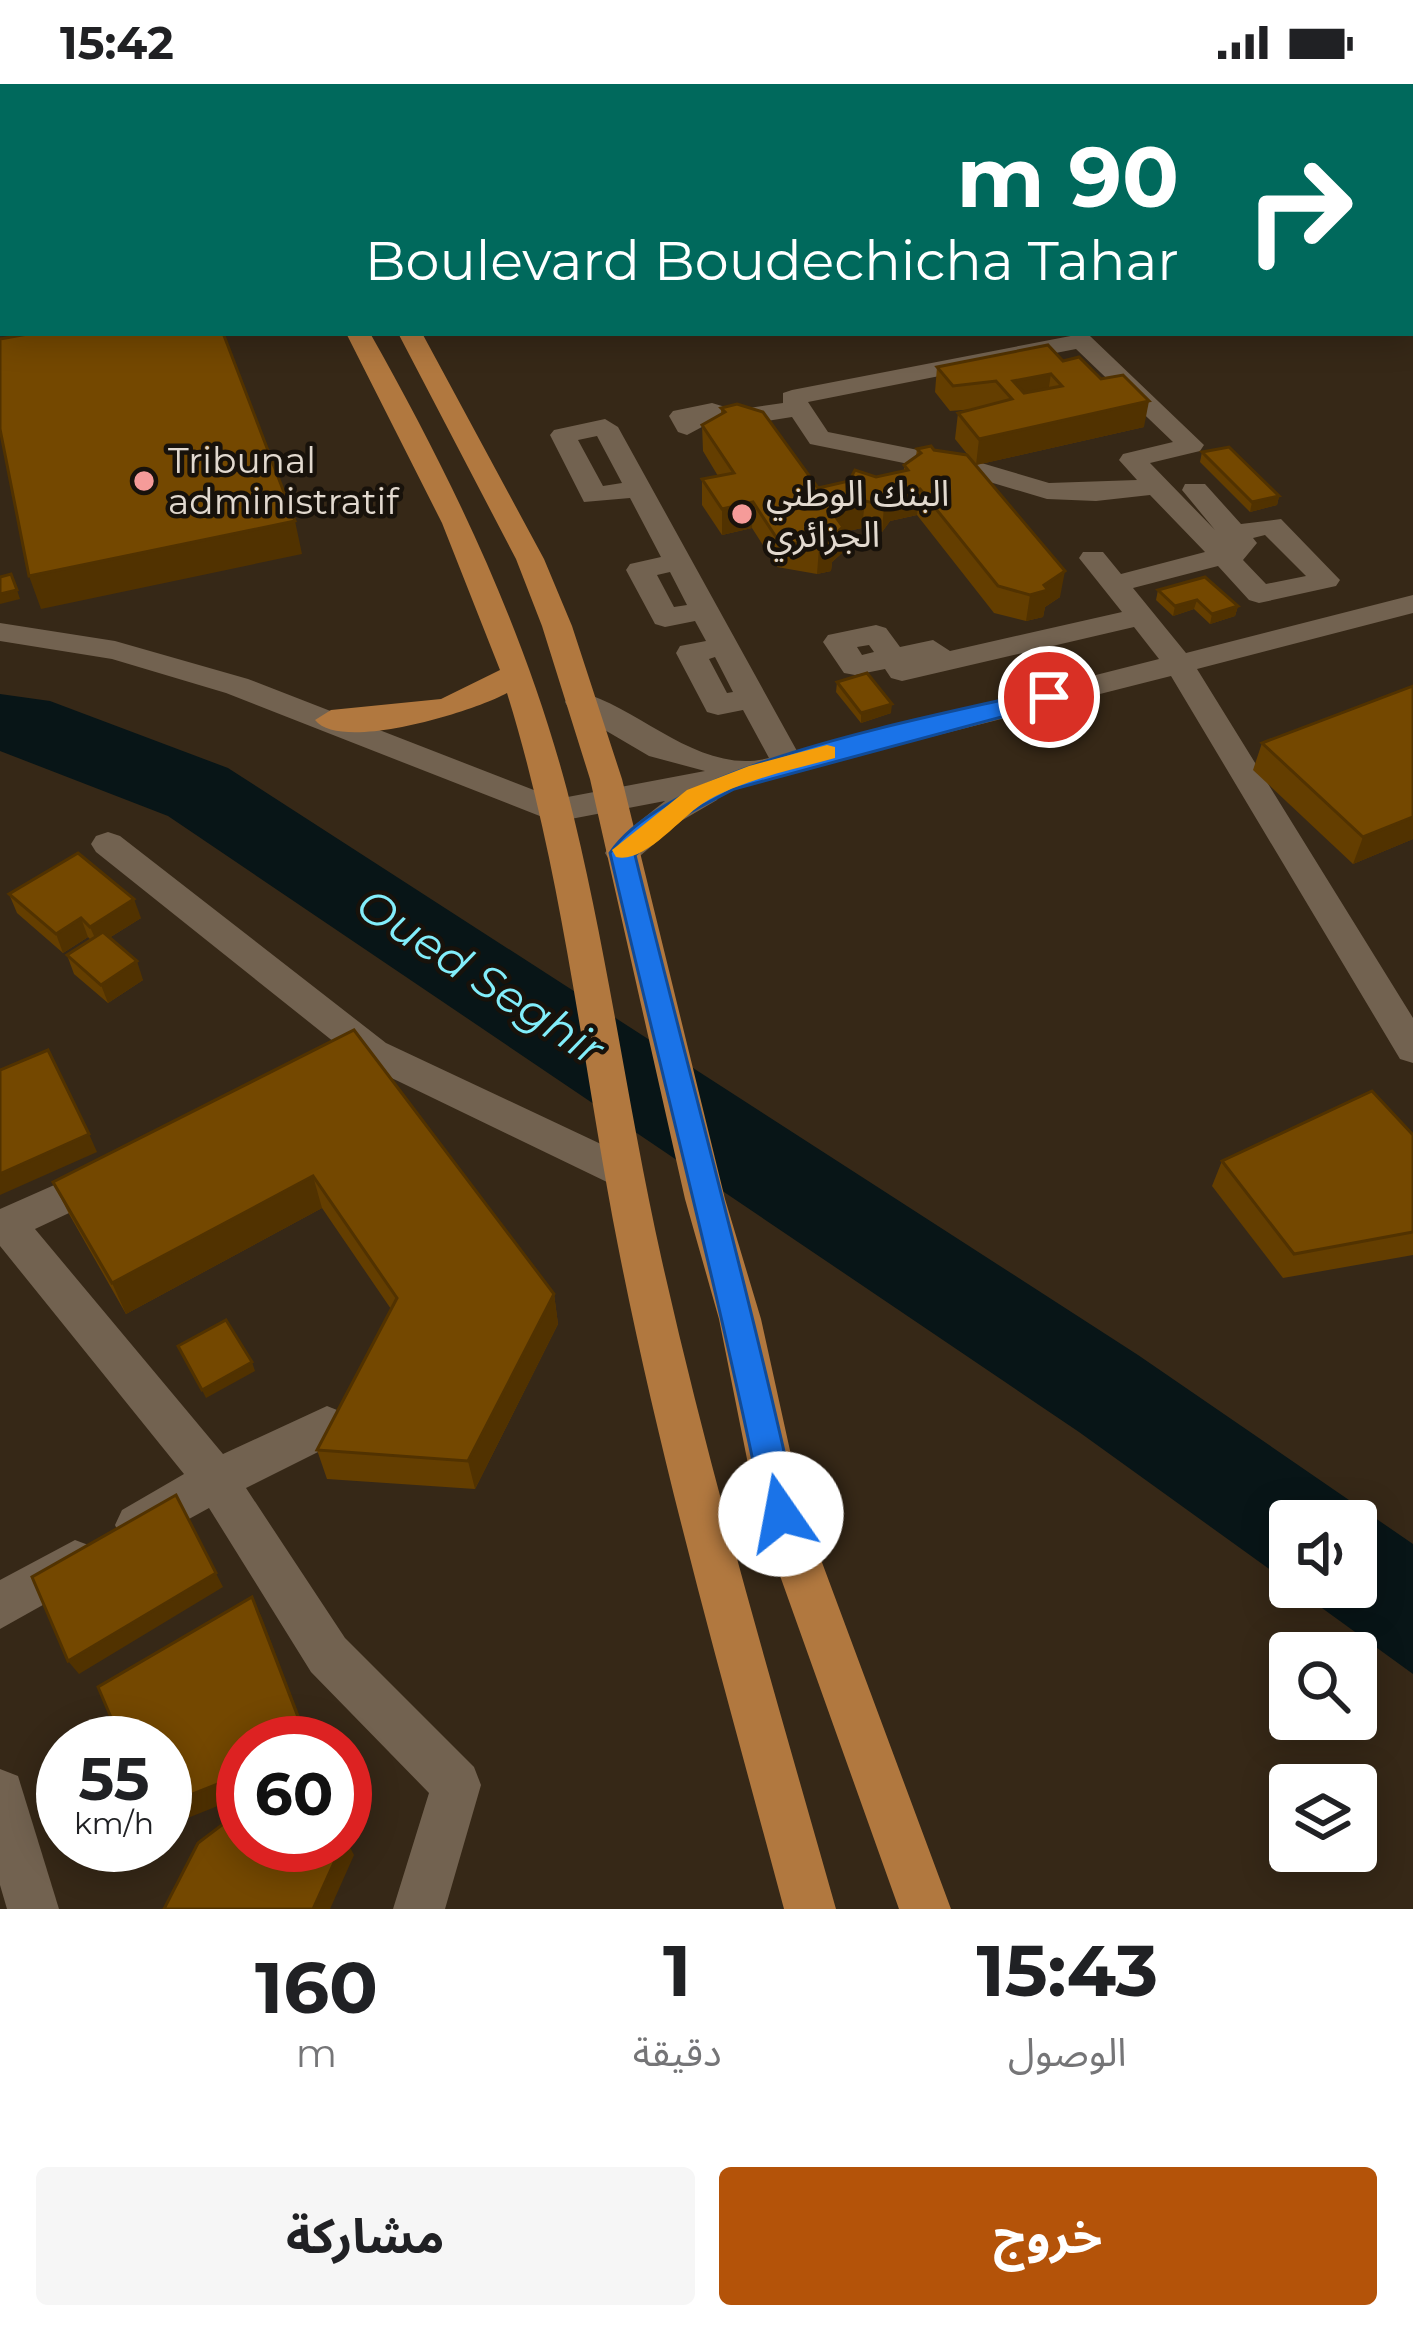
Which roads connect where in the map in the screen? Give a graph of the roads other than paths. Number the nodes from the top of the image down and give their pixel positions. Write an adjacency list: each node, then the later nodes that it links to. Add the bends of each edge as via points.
1 (360, 336): 16 (main road, via 491,607)
2 (412, 336): 17 (main road, via 530,560)
3 (799, 409): 4 (street); 4 (street, via 723,414); 5 (street, via 792,398 1081,341 1191,446)
4 (819, 438): 6 (street, via 1047,491)
5 (1159, 454): 6 (street, via 1132,460); 8 (street)
6 (1156, 486): 8 (street)
7 (638, 488): 19 (street, via 678,562 640,570 665,618 704,610 724,646 691,653 718,705 752,698)
8 (1223, 543): 10 (street)
9 (1093, 558): 10 (street)
10 (1116, 584): 12 (street)
11 (1413, 604): 15 (street)
12 (1144, 616): 14 (street, via 1099,626 1112,641 968,673 933,649); 15 (street)
13 (0, 632): 18 (street, via 133,655)
14 (892, 658)
15 (1179, 664): 19 (street); 24 (street)
16 (514, 674): 18 (main road, via 476,698 431,712); 21 (main road)
17 (580, 702): 19 (street, via 660,749 717,767); 20 (main road)
18 (331, 720): 21 (street)
19 (772, 767): 20 (street); 23 (street, via 696,796)
20 (609, 799): 21 (street); 23 (main road)
21 (555, 811): 28 (main road)
22 (108, 844): 25 (street)
23 (622, 857): 37 (main road, via 740,1319 781,1514)
24 (1413, 1049)
25 (373, 1053): 26 (street); 28 (street)
26 (286, 1094)
27 (136, 1164): 29 (street)
28 (623, 1172): 36 (main road, via 682,1446)
29 (3, 1226): 31 (street)
30 (327, 1426): 31 (street)
31 (216, 1480): 32 (street); 35 (street, via 328,1655 456,1785)
32 (0, 1606)
33 (0, 1794): 34 (street)
34 (33, 1909)
35 (418, 1909)
36 (810, 1909)
37 (925, 1909)

